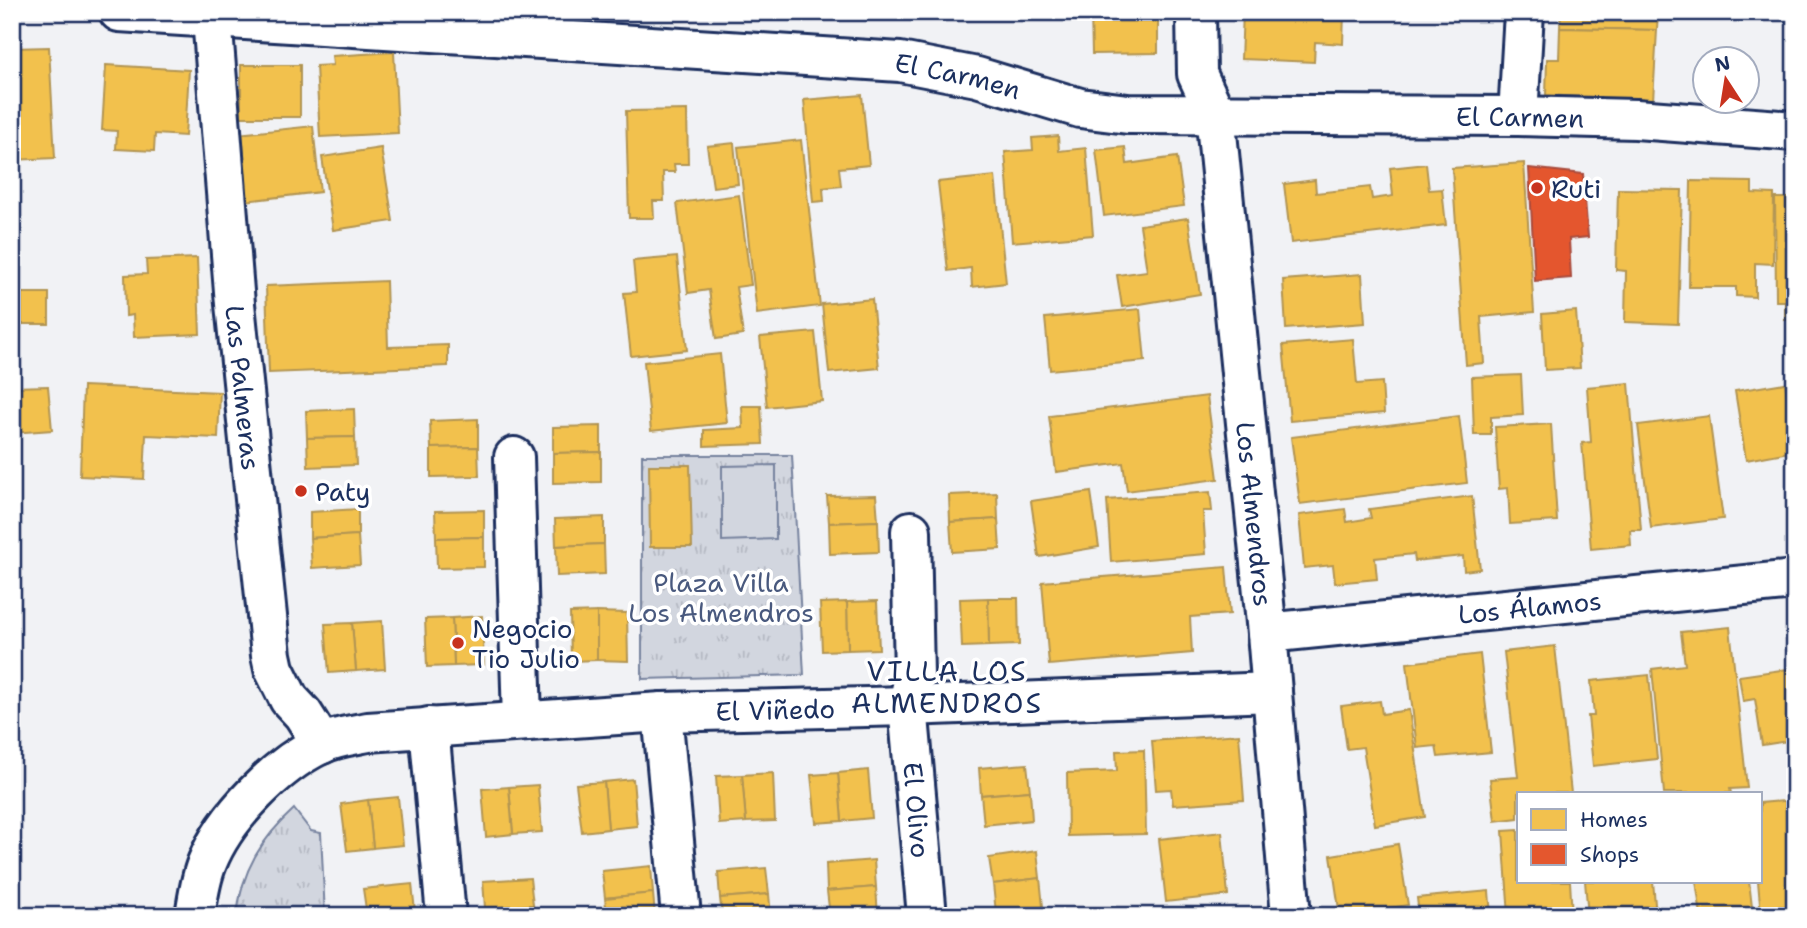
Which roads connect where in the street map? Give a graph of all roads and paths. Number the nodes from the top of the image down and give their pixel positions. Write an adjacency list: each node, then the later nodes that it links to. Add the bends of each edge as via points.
1 (119, 12): 4 (street, El Carmen)
2 (1196, 12): 5 (street, Los Almendros, via 1197,74)
3 (1524, 12): 6 (street)
4 (212, 18): 5 (street, El Carmen, via 900,62 977,77 1080,108 1128,114); 17 (street, Las Palmeras, via 271,655 289,699)
5 (1215, 113): 6 (street, El Carmen); 11 (street, Los Almendros)
6 (1518, 116): 7 (street, El Carmen)
7 (1795, 131)
8 (514, 457): 15 (street)
9 (911, 531): 13 (street, El Olivo, via 914,676)
10 (1795, 580): 11 (street, Los Álamos)
11 (1267, 633): 12 (street, Los Almendros)
12 (1272, 692): 13 (street, El Viñedo); 22 (street, Los Almendros)
13 (908, 705): 14 (street, El Viñedo); 21 (street, El Olivo)
14 (662, 712): 15 (street, El Viñedo); 20 (street)
15 (522, 720): 16 (street, El Viñedo)
16 (429, 727): 17 (street, El Viñedo, via 368,732); 19 (street)
17 (322, 744): 18 (street, El Viñedo, via 296,759 234,817 206,863)
18 (195, 916)
19 (446, 916)
20 (681, 916)
21 (927, 916)
22 (1291, 916)

